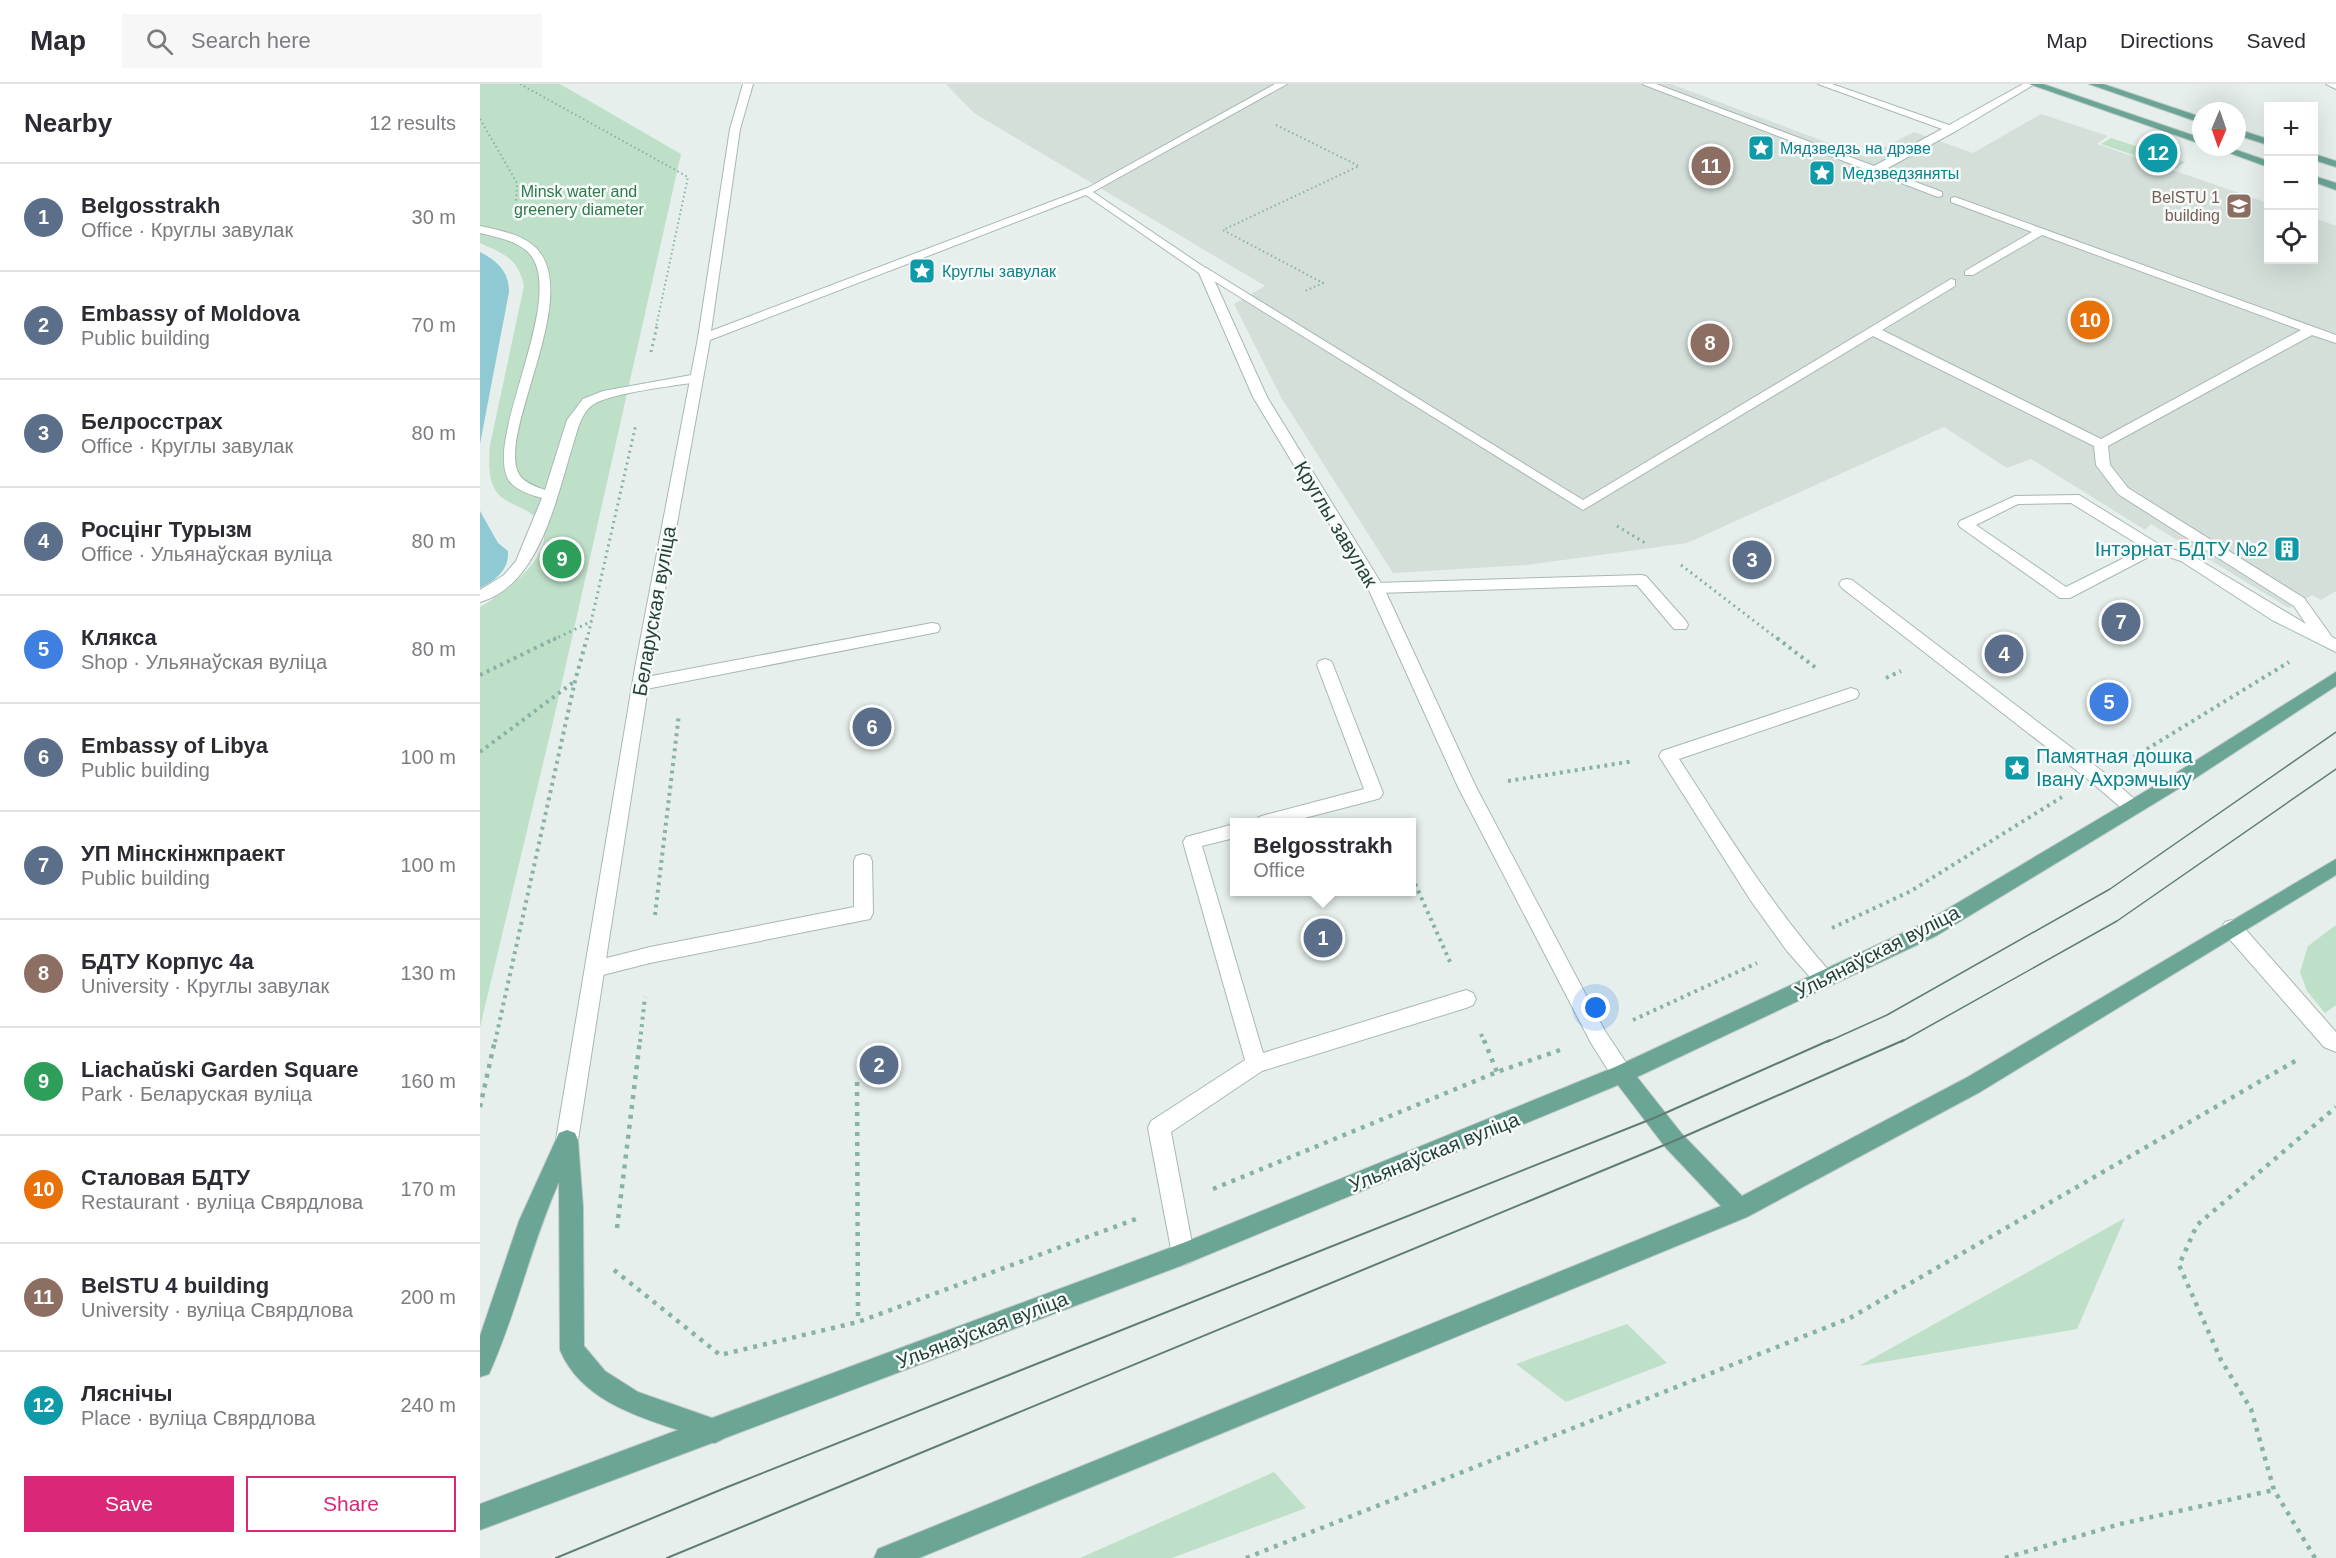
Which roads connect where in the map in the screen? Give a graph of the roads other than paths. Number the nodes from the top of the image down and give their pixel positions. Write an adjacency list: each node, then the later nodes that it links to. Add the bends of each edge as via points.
1 (748, 84): 31 (street, Беларуская вуліца, via 735,129)
2 (1282, 84): 21 (street)
3 (1647, 84): 18 (street)
4 (1823, 84): 10 (street)
5 (2032, 84): 10 (street); 12 (main road)
6 (2094, 84): 9 (main road)
7 (2331, 84): 8 (street)
8 (2336, 86)
9 (2192, 117)
10 (1952, 129): 18 (street)
11 (2246, 135): 13 (main road)
12 (2192, 138)
13 (2264, 141)
14 (2244, 156): 16 (main road)
15 (2318, 159): 17 (main road)
16 (2264, 163)
17 (2336, 164)
18 (1875, 170): 22 (street)
19 (2318, 181): 20 (main road)
20 (2336, 187)
21 (1087, 191): 26 (street); 31 (street)
22 (1938, 194)
23 (1955, 200): 25 (street)
24 (480, 229): 35 (street, via 515,239 531,249 545,274 542,318 508,454 515,479 528,489)
25 (2041, 231): 27 (street); 29 (street)
26 (1204, 271): 30 (street, via 1583,506); 38 (street, Круглы завулак, via 1260,397)
27 (1969, 273)
28 (1951, 283): 30 (street)
29 (2310, 330): 32 (street); 34 (street)
30 (1873, 331): 34 (street)
31 (704, 338): 33 (street, Беларуская вуліца)
32 (2336, 339)
33 (697, 378): 35 (street, via 603,394 588,402 579,412 566,443); 45 (street, Беларуская вуліца)
34 (2101, 444): 42 (street, via 2103,465 2123,491 2300,602)
35 (550, 496): 39 (street, via 523,563 509,579)
36 (2155, 548): 36 (street, via 2065,594 1965,524 2014,500 2073,498); 42 (street, via 2186,558 2278,616)
37 (1847, 584): 47 (street)
38 (1376, 588): 40 (street, via 1641,580); 58 (street, Круглы завулак, via 1467,787 1598,1037)
39 (480, 597)
40 (1680, 625)
41 (932, 628): 45 (street)
42 (2330, 643)
43 (1325, 665): 48 (street, via 1374,793)
44 (2336, 678): 47 (main road, Ульянаўская вуліца)
45 (641, 684): 53 (street, Беларуская вуліца)
46 (1851, 694): 54 (street, via 1668,756 1758,896)
47 (2132, 807): 54 (main road, Ульянаўская вуліца, via 1929,930)
48 (1280, 818)
49 (1230, 832): 57 (street, via 1192,842)
50 (862, 861): 53 (street, via 863,913)
51 (2336, 866): 52 (main road)
52 (2232, 928): 56 (street); 60 (main road, via 1973,1085)
53 (595, 969): 59 (street, Беларуская вуліца)
54 (1824, 979): 58 (main road, Ульянаўская вуліца)
55 (1466, 999): 57 (street)
56 (2333, 1042)
57 (1256, 1064): 61 (street, via 1158,1128)
58 (1622, 1074): 60 (main road, via 1674,1141); 61 (main road, Ульянаўская вуліца)
59 (567, 1140): 62 (main road, via 530,1221); 63 (main road, via 572,1207 572,1350 596,1380 632,1402)
60 (1739, 1209): 65 (main road)
61 (1183, 1254): 63 (main road, Ульянаўская вуліца)
62 (480, 1365)
63 (715, 1431): 64 (main road, Ульянаўская вуліца)
64 (480, 1517)
65 (887, 1558)

